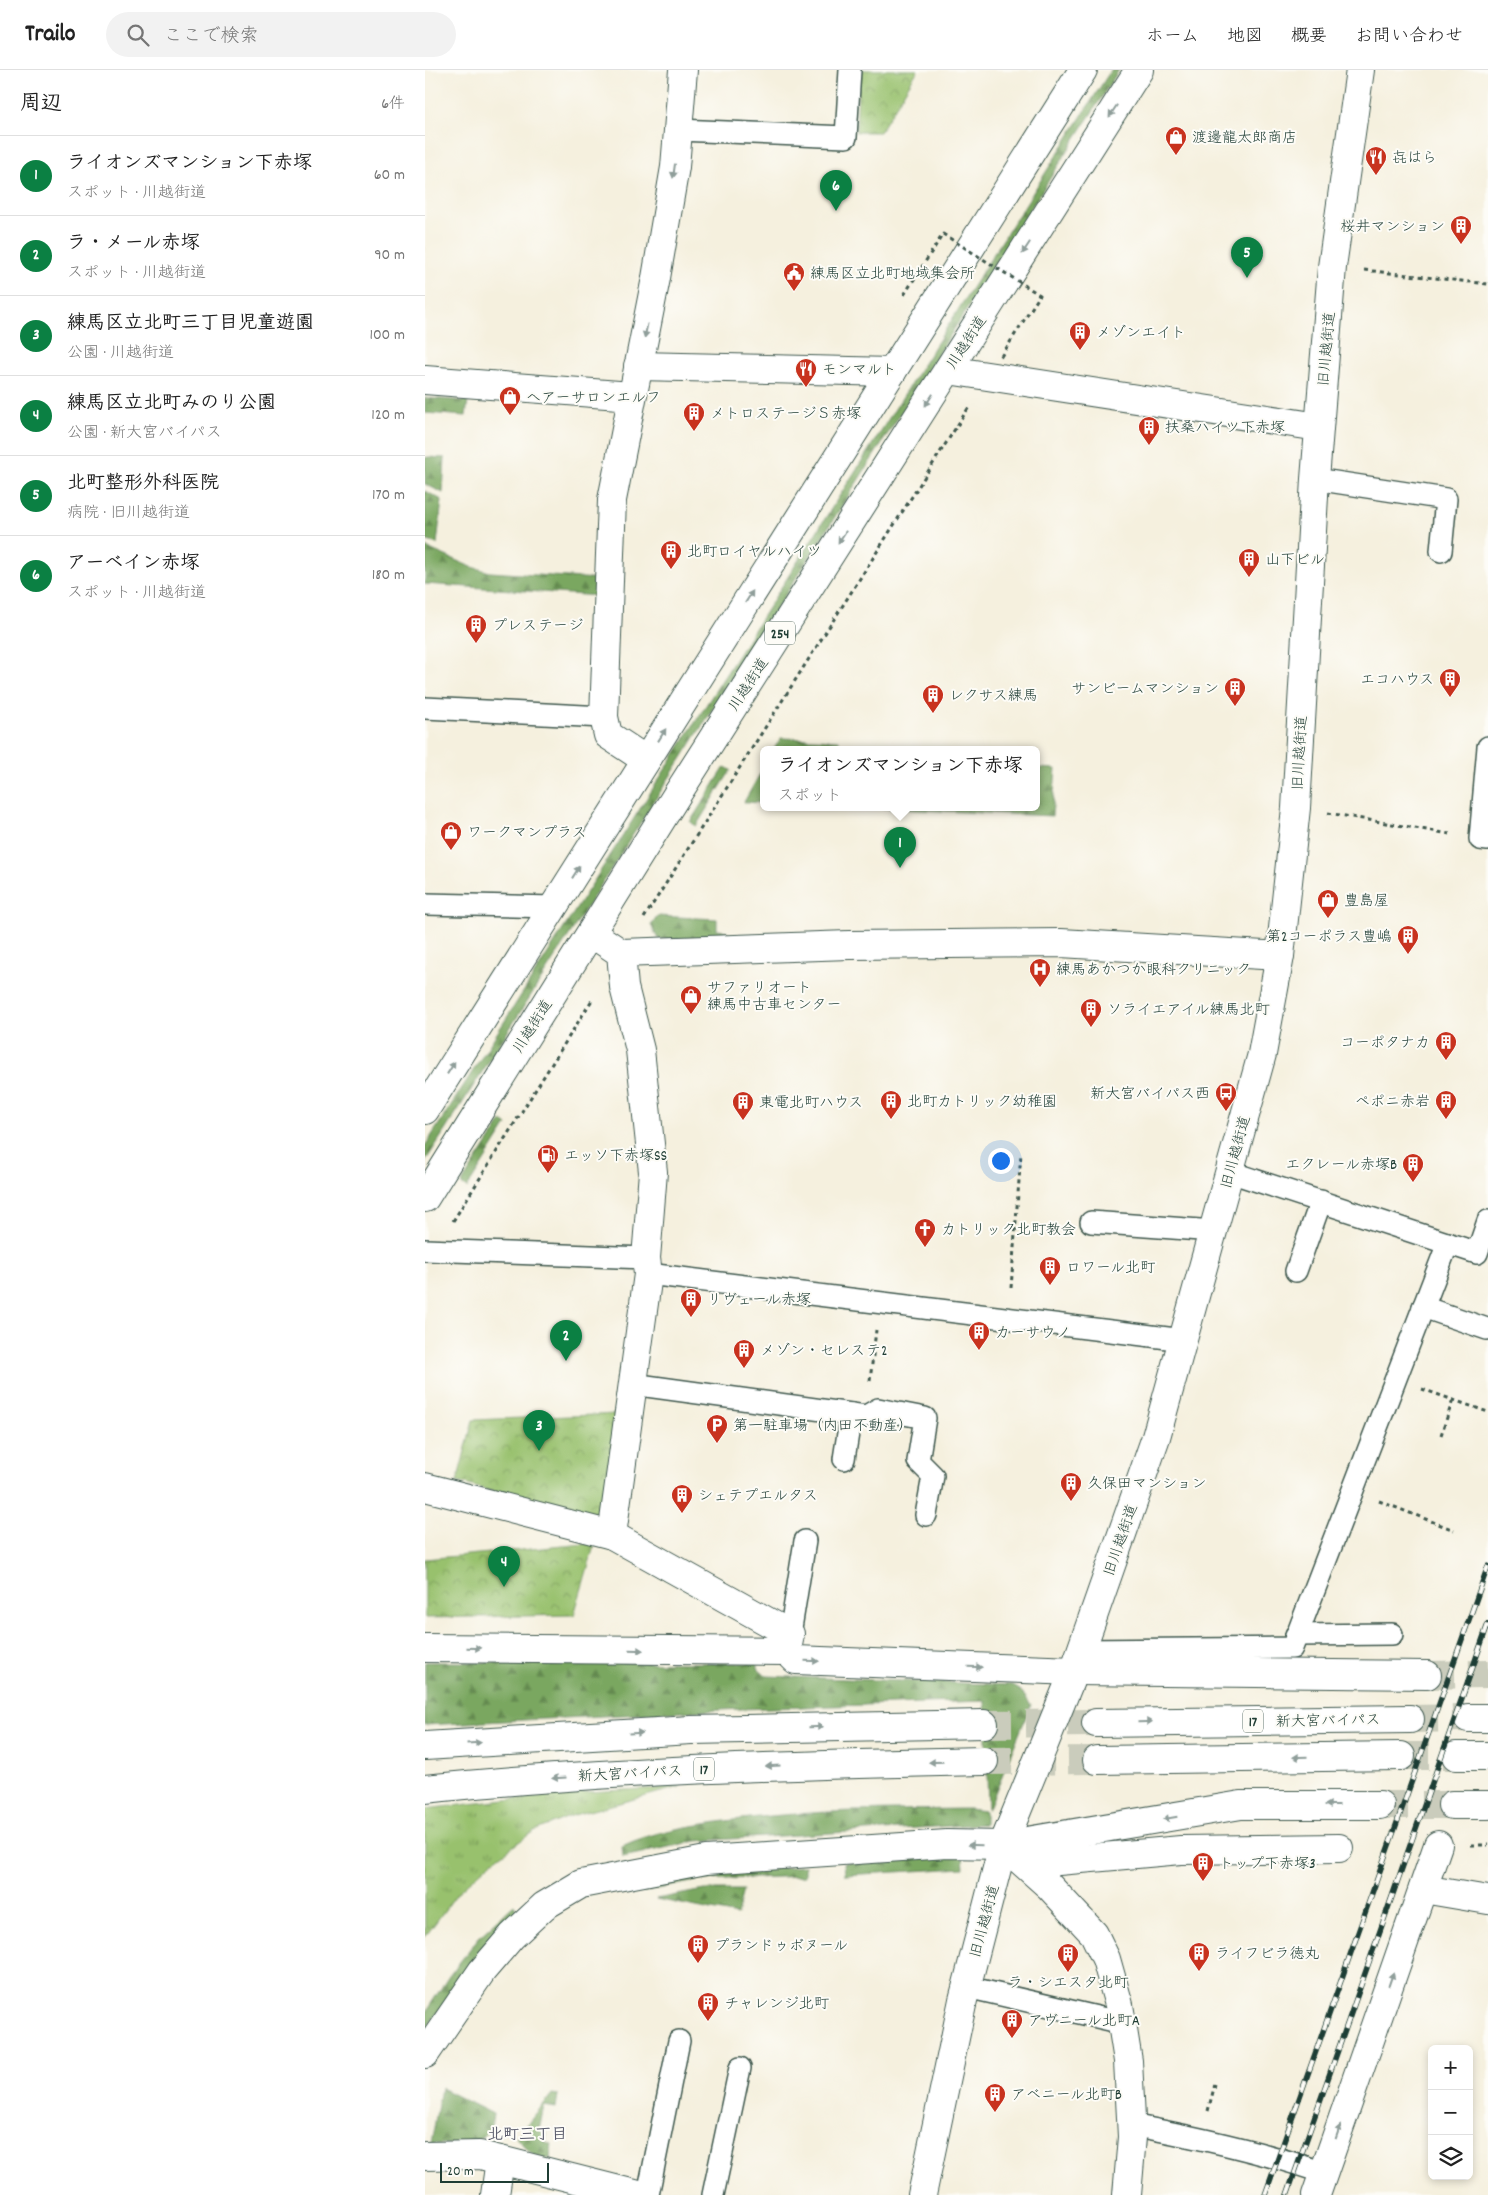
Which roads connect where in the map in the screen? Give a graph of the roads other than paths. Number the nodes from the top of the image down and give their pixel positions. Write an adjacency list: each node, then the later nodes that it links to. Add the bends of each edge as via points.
1 (683, 70): 6 (main road)
2 (850, 70): 6 (lane, via 846,137)
3 (1083, 70): 9 (main road)
4 (1139, 70): 8 (main road, 川越街道 / 254, one-way to 8)
5 (1360, 70): 12 (main road, 旧川越街道, via 1332,266)
6 (678, 130): 7 (main road, one-way to 7, via 675,167)
7 (639, 366): 9 (main road); 11 (main road)
8 (948, 370): 12 (main road, via 994,367); 22 (main road, 川越街道 / 254, one-way to 22)
9 (892, 372): 18 (main road, one-way to 9)
10 (425, 380): 11 (main road)
11 (632, 396): 16 (main road, via 613,500)
12 (1319, 427): 13 (main road, 旧川越街道)
13 (1315, 479): 14 (lane, via 1446,499); 24 (main road, 旧川越街道, via 1296,808)
14 (1441, 551)
15 (425, 708): 16 (lane)
16 (604, 717): 18 (main road, via 609,735)
17 (1488, 747): 19 (lane)
18 (646, 760): 21 (main road, one-way to 18)
19 (1484, 839)
20 (425, 904): 21 (lane)
21 (554, 907): 25 (main road, one-way to 21)
22 (591, 933): 23 (main road); 27 (main road, 川越街道 / 254)
23 (621, 953): 24 (main road, via 849,945 1061,943); 34 (main road, via 624,987 640,1050 653,1172)
24 (1280, 956): 26 (main road, 旧川越街道, via 1262,1054)
25 (425, 1110)
26 (1230, 1172): 28 (lane); 31 (main road, 旧川越街道)
27 (425, 1198)
28 (1321, 1201): 32 (lane); 35 (lane)
29 (1091, 1222): 31 (lane)
30 (1488, 1222): 32 (lane, via 1477,1253)
31 (1214, 1231): 38 (main road, 旧川越街道)
32 (1448, 1243): 36 (lane)
33 (430, 1251): 34 (lane)
34 (647, 1266): 38 (lane, via 879,1302); 39 (main road)
35 (1296, 1271)
36 (1423, 1307): 37 (lane); 47 (lane)
37 (1487, 1329)
38 (1184, 1340): 50 (main road, 旧川越街道, via 1157,1437)
39 (632, 1384): 40 (lane); 44 (main road)
40 (859, 1415): 41 (lane); 43 (lane, via 878,1409 925,1418 918,1461 933,1476)
41 (844, 1459)
42 (425, 1487): 44 (main road)
43 (926, 1515)
44 (611, 1535): 48 (main road)
45 (805, 1541): 48 (lane)
46 (1392, 1634): 47 (lane)
47 (1296, 1635): 50 (lane, via 1291,1648)
48 (788, 1642): 49 (main road, one-way to 48); 50 (main road, one-way to 50, via 796,1660)
49 (425, 1648)
50 (1078, 1660): 51 (main road); 65 (main road, 旧川越街道)
51 (1427, 1675)
52 (1410, 1719): 53 (main road, 新大宮バイパス / 17, one-way to 52)
53 (1096, 1723)
54 (984, 1724): 55 (main road, one-way to 54, via 691,1730)
55 (425, 1746)
56 (1401, 1756): 59 (main road, one-way to 59)
57 (1456, 1756): 58 (main road)
58 (1488, 1756)
59 (1097, 1760)
60 (985, 1761): 61 (main road, 新大宮バイパス / 17, one-way to 61, via 635,1772)
61 (425, 1789)
62 (1380, 1805): 65 (main road, one-way to 65, via 1241,1805)
63 (1452, 1805): 64 (main road)
64 (1488, 1805)
65 (1003, 1845): 68 (main road); 71 (main road, 旧川越街道); 74 (main road, one-way to 74, via 947,1844 706,1860 581,1884 544,1906 512,1936 482,1971)
66 (1438, 1845): 69 (main road)
67 (1339, 1848): 68 (main road, via 1181,1850)
68 (1025, 1864): 72 (main road, via 1093,1934 1106,1959)
69 (1423, 1889): 70 (main road); 79 (main road, one-way to 69)
70 (1488, 1900)
71 (967, 1987): 72 (lane); 84 (main road, 旧川越街道)
72 (1123, 2023): 76 (main road)
73 (679, 2041): 82 (lane)
74 (425, 2054)
75 (740, 2068): 83 (lane)
76 (1131, 2125): 79 (lane, via 1278,2158); 85 (main road)
77 (425, 2156): 78 (main road, via 480,2155)
78 (500, 2160): 80 (main road); 81 (main road)
79 (1320, 2184)
80 (495, 2195)
81 (639, 2195)
82 (647, 2195)
83 (713, 2195)
84 (922, 2195)
85 (1127, 2195)

